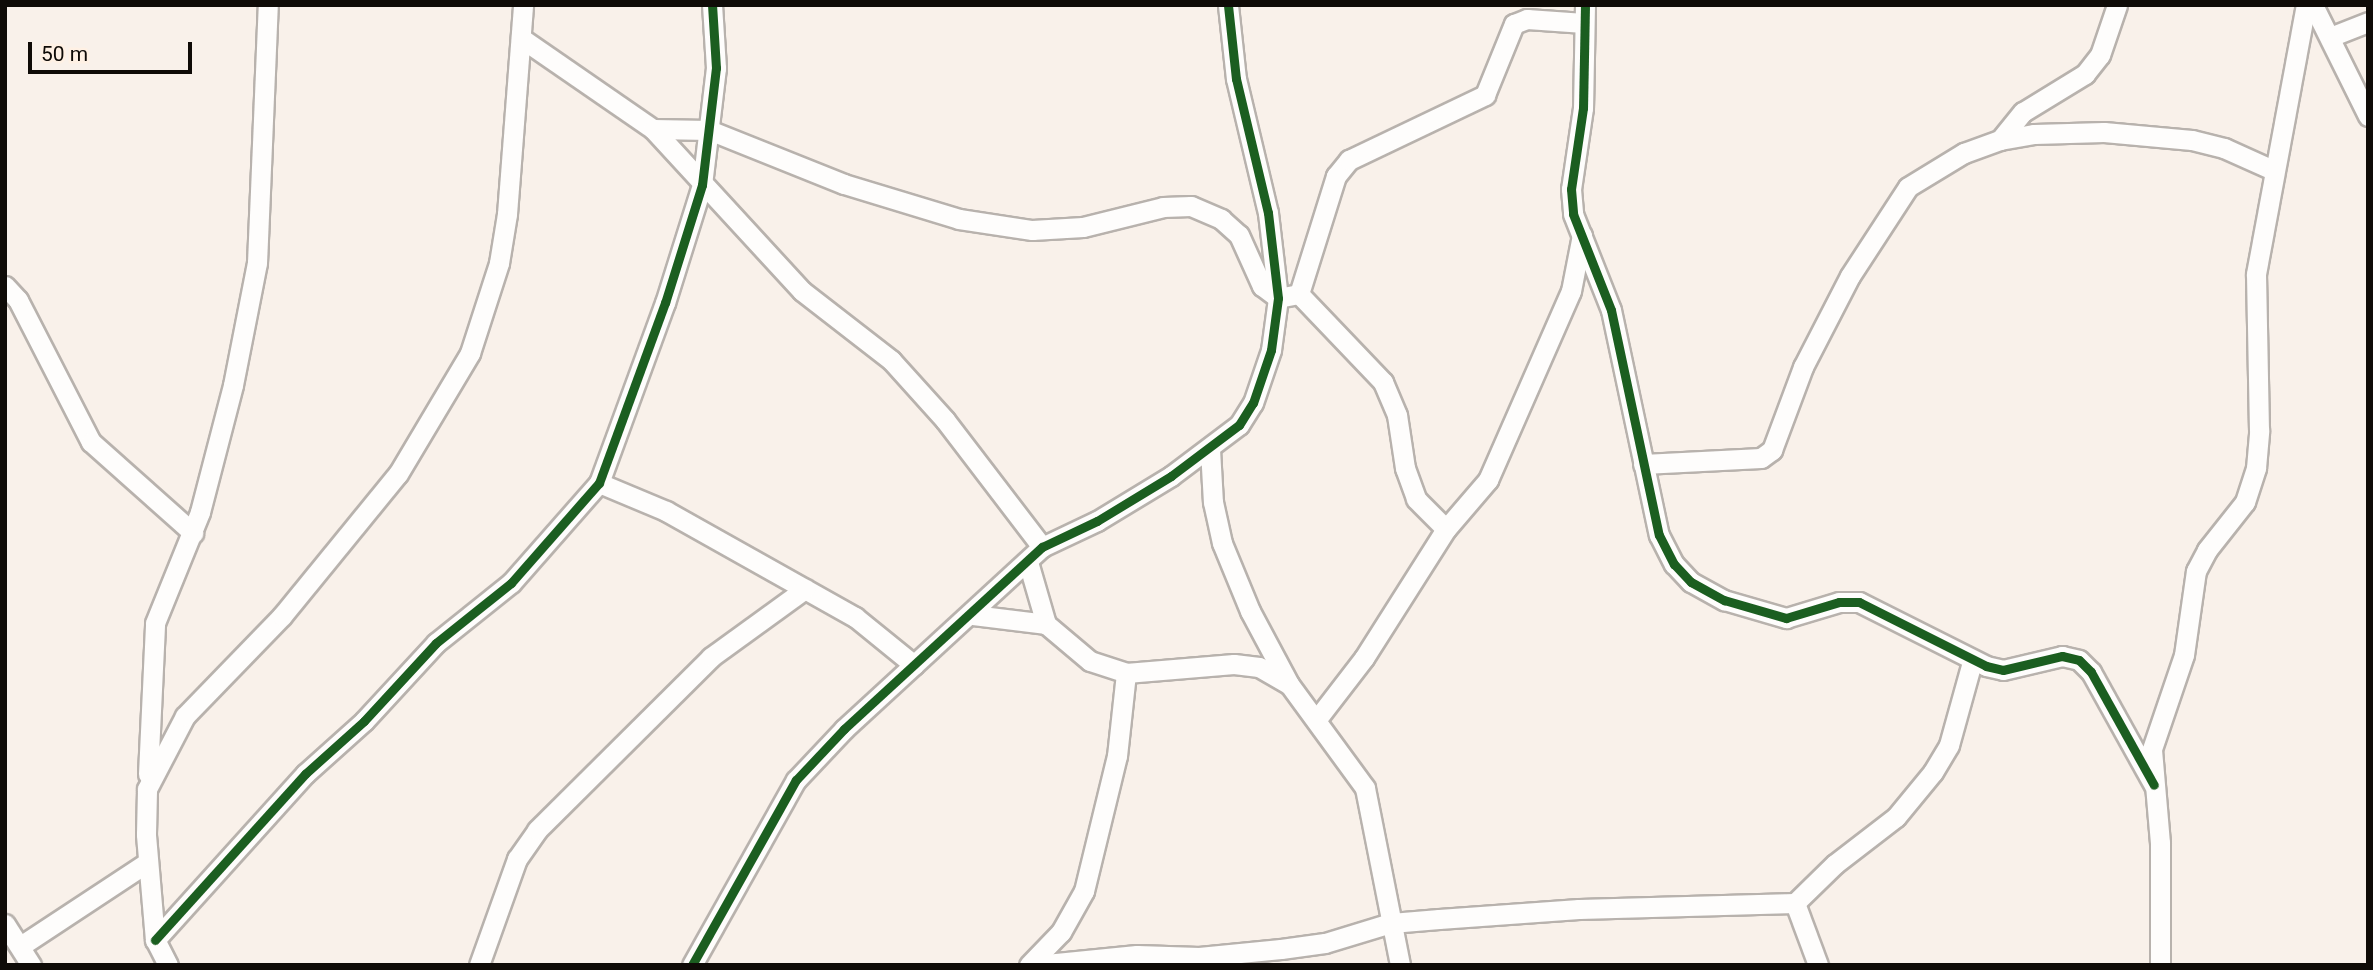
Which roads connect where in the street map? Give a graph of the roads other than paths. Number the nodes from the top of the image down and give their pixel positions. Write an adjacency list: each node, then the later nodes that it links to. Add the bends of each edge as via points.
1 (268, 5): 26 (street, via 257,263 233,385)
2 (523, 5): 11 (street)
3 (712, 5): 14 (street, via 716,68)
4 (1228, 5): 21 (street, via 1241,102 1268,212)
5 (2117, 5): 15 (street, via 2100,55 2085,74 2024,112)
6 (2306, 5): 16 (street)
7 (2313, 5): 10 (street)
8 (1584, 14): 18 (street, via 1583,108 1571,189 1573,214); 20 (street, via 1514,24 1485,95 1349,160 1336,176)
9 (2368, 22): 10 (street)
10 (2330, 37): 12 (street)
11 (521, 38): 13 (street); 38 (street, via 507,214 499,263 470,353 398,474 282,616 185,716)
12 (2368, 116)
13 (653, 129): 14 (street); 17 (street)
14 (709, 130): 17 (street); 21 (street, via 844,184 959,219 1032,230 1083,226 1163,207 1191,206 1221,219 1239,235 1262,286)
15 (2000, 140): 16 (street, via 2064,130 2192,140 2224,148); 23 (street, via 1938,166 1908,187 1824,323 1772,450 1761,458)
16 (2273, 170): 37 (street, via 2256,274 2256,468 2245,502 2207,550 2196,572 2184,655 2152,749)
17 (702, 185): 24 (street, via 666,303); 27 (street, via 802,291 891,360 945,419)
18 (1582, 235): 23 (street, via 1611,310); 25 (street, via 1571,291 1537,377 1488,480)
19 (5, 286): 26 (street, via 18,300 91,442)
20 (1299, 295): 21 (street); 25 (street, via 1383,382 1397,415 1405,468 1416,499)
21 (1278, 298): 22 (street, via 1271,350 1253,403 1238,425)
22 (1210, 449): 27 (street, via 1097,521); 35 (street, via 1213,502 1223,543 1250,611)
23 (1643, 464): 32 (street, via 1660,535 1674,564 1691,582 1724,600 1786,618 1839,602 1859,602 1884,611)
24 (599, 483): 29 (street, via 666,511); 43 (street, via 511,583 436,643 364,721 295,784)
25 (1446, 529): 36 (street, via 1364,658)
26 (193, 533): 38 (street, via 155,623)
27 (1042, 547): 28 (street)
28 (1028, 562): 30 (street); 31 (street)
29 (805, 589): 33 (street, via 855,617); 47 (street, via 711,657 537,830 517,859)
30 (973, 615): 31 (street); 33 (street)
31 (1045, 624): 34 (street, via 1090,662)
32 (1972, 662): 37 (street, via 2003,670 2062,656 2079,660 2091,672); 40 (street, via 1949,745 1933,772 1896,817 1835,864)
33 (914, 664): 48 (street, via 796,780)
34 (1126, 673): 35 (street, via 1234,664 1259,667); 49 (street, via 1117,756 1084,891 1061,932)
35 (1289, 684): 36 (street)
36 (1317, 719): 41 (street, via 1365,788)
37 (2154, 785): 53 (street, via 2160,843)
38 (147, 789): 39 (street)
39 (148, 862): 43 (street); 44 (street)
40 (1795, 903): 41 (street, via 1579,909); 52 (street)
41 (1391, 923): 50 (street, via 1325,943 1281,949); 51 (street)
42 (5, 924): 44 (street)
43 (155, 940): 46 (street)
44 (22, 945): 45 (street)
45 (31, 965)
46 (168, 965)
47 (479, 965)
48 (692, 965)
49 (1029, 965)
50 (1036, 965)
51 (1400, 965)
52 (1818, 965)
53 (2160, 965)

